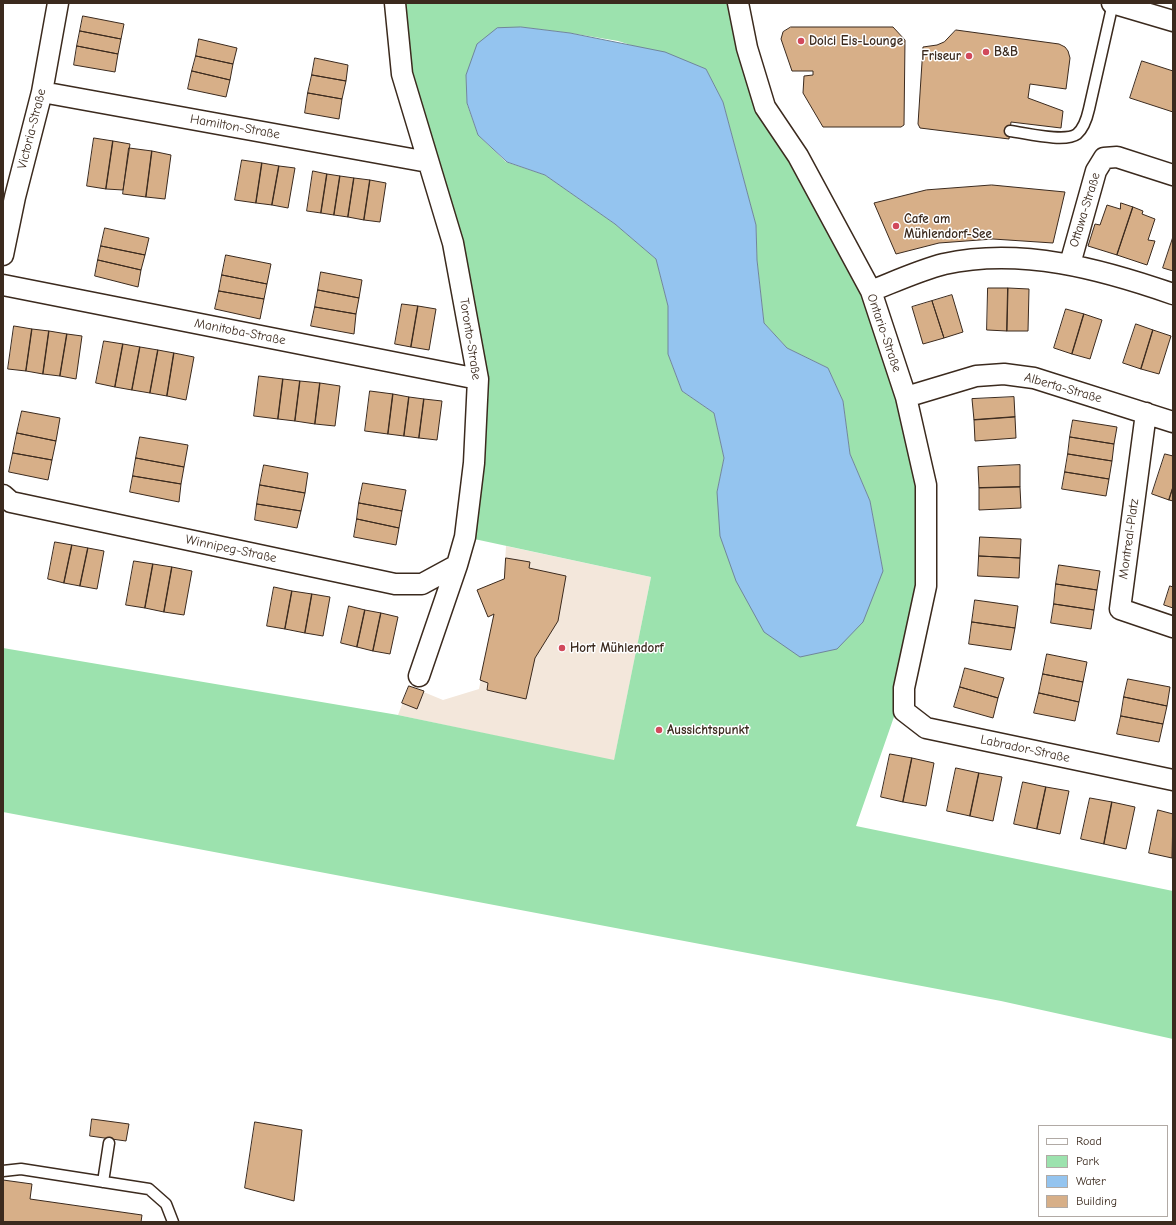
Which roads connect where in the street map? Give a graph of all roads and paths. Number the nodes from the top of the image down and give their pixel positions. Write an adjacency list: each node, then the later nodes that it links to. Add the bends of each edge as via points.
1 (58, 3): 6 (street, Victoria-Straße)
2 (395, 3): 8 (street, Toronto-Straße, via 402,74)
3 (738, 3): 13 (street, Ontario-Straße, via 746,48 765,107 798,156)
4 (1113, 3): 5 (street); 7 (lane, via 1089,109 1085,123 1077,133 1067,139)
5 (1173, 21)
6 (42, 92): 8 (street, Hamilton-Straße); 10 (street, Victoria-Straße)
7 (1010, 131)
8 (428, 162): 15 (street, Toronto-Straße, via 453,243)
9 (1173, 175): 11 (street, Ottawa-Straße, via 1117,157 1104,158 1096,171)
10 (3, 255)
11 (1070, 264): 13 (street, Ottawa-Straße, via 999,258 944,264); 14 (street, Ottawa-Straße)
12 (3, 286): 15 (street, Manitoba-Straße)
13 (870, 291): 16 (street, Ontario-Straße)
14 (1173, 294)
15 (478, 379): 20 (street, Toronto-Straße, via 474,463 465,536)
16 (906, 398): 17 (street, Alberta-Straße, via 976,376 1004,374 1034,378); 23 (street, Ontario-Straße, via 926,485 926,586)
17 (1146, 413): 18 (street, Alberta-Straße); 21 (street, Montreal-Platz, via 1120,609)
18 (1173, 422)
19 (3, 495): 20 (street, Winnipeg-Straße, via 11,502 395,584 422,584)
20 (457, 565): 22 (street, Toronto-Straße)
21 (1173, 627)
22 (419, 676)
23 (904, 688): 24 (street, Labrador-Straße, via 904,711 926,728)
24 (1173, 780)
25 (109, 1143): 27 (lane)
26 (3, 1171): 27 (lane, via 21,1169)
27 (103, 1182): 28 (lane, via 149,1189 166,1204)
28 (173, 1222)

